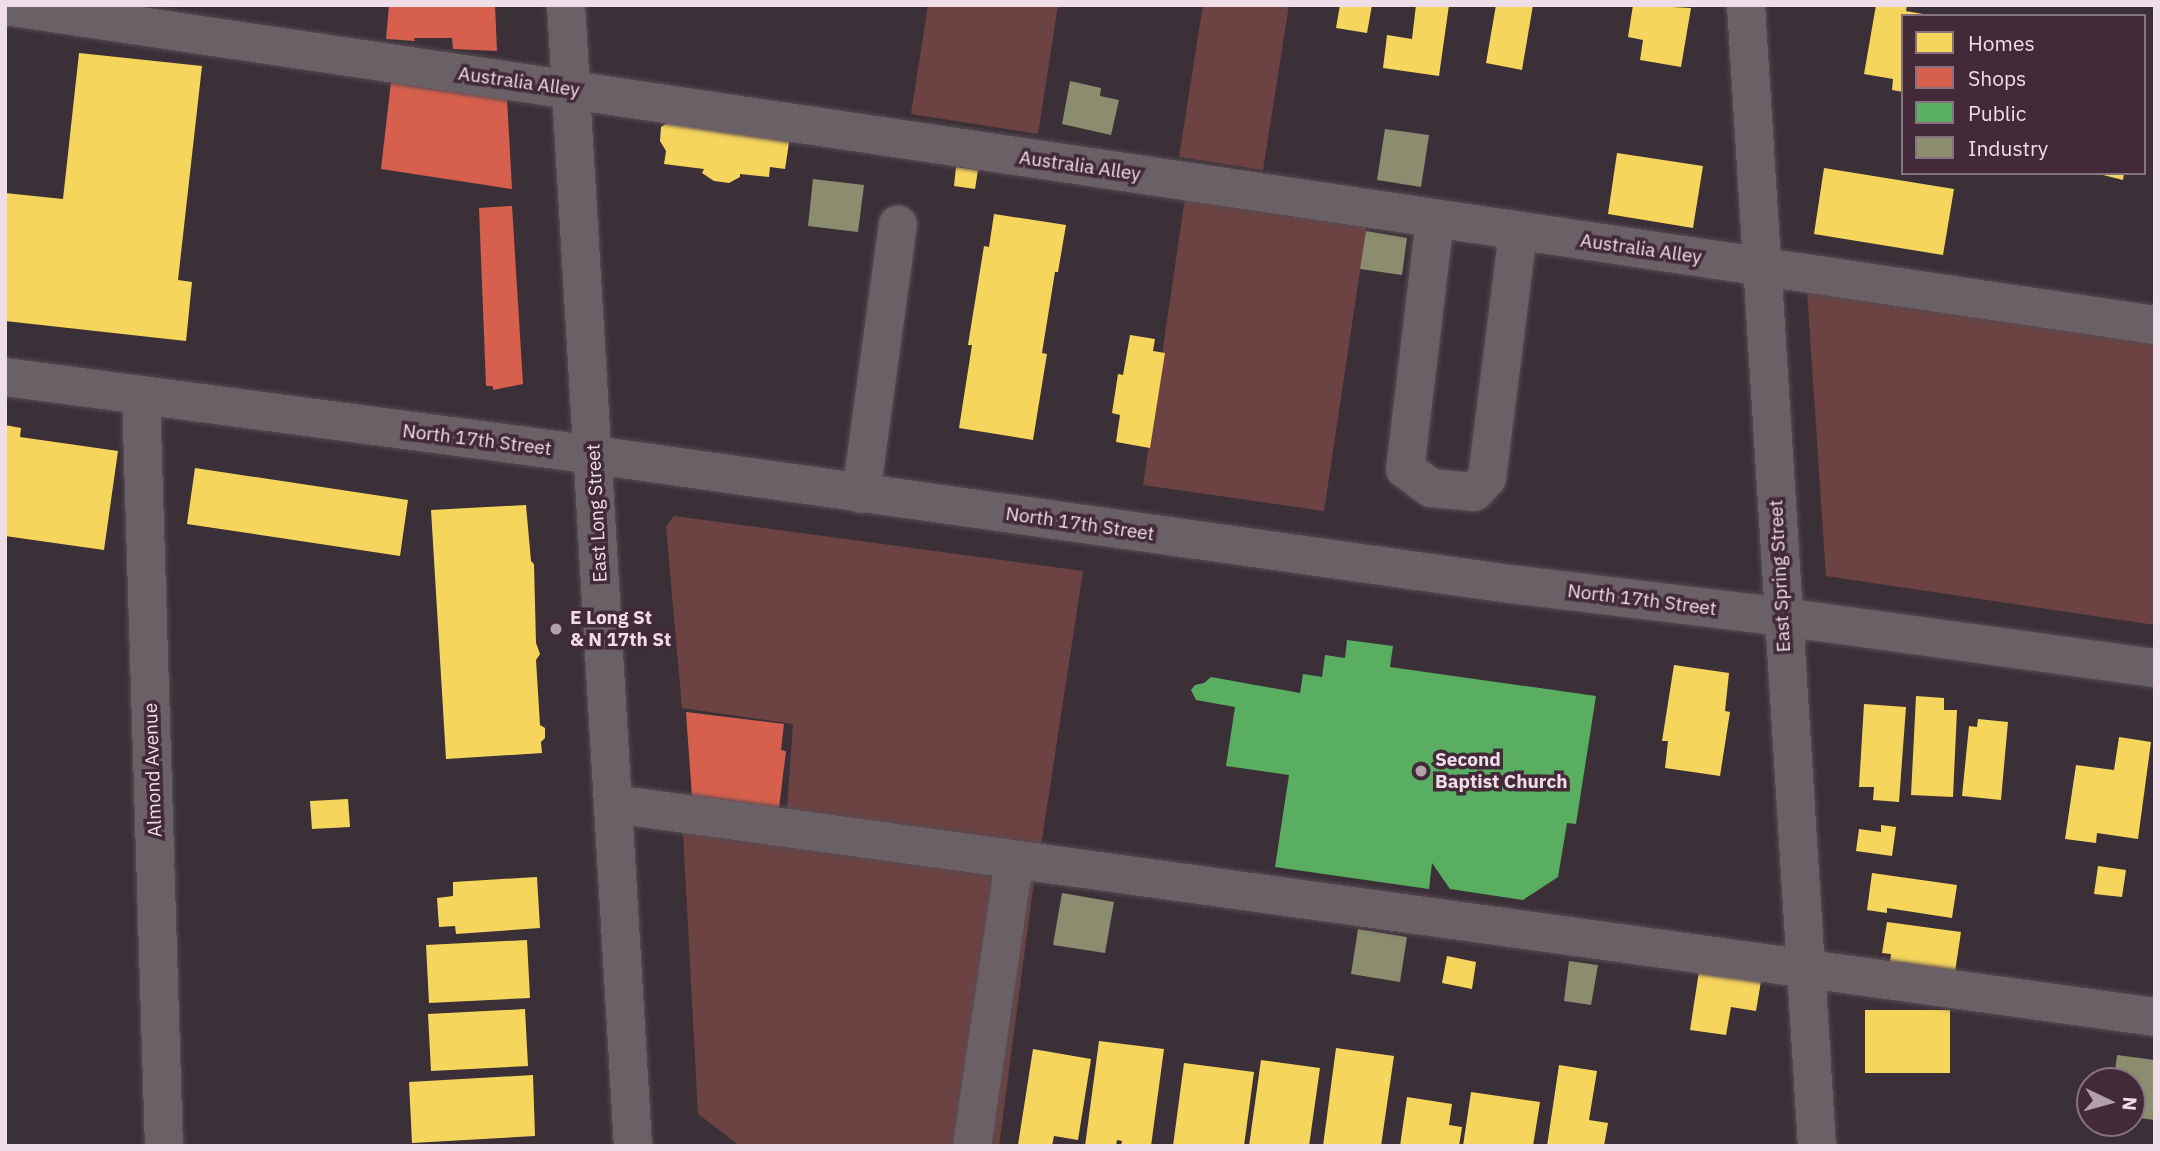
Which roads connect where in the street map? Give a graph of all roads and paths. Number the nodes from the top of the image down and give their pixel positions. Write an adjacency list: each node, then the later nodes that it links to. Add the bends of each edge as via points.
1 (566, 5): 4 (street, East Long Street)
2 (1746, 5): 8 (street, East Spring Street)
3 (5, 6): 4 (street, Australia Alley)
4 (571, 90): 5 (street, Australia Alley); 12 (street, East Long Street)
5 (1435, 219): 7 (street, Australia Alley); 7 (street, via 1405,469 1431,488 1474,492 1487,478)
6 (898, 225): 13 (street)
7 (1518, 231): 8 (street, Australia Alley)
8 (1762, 267): 9 (street, Australia Alley); 14 (street, East Spring Street)
9 (2155, 326)
10 (5, 377): 11 (street, North 17th Street)
11 (141, 395): 12 (street, North 17th Street); 20 (street, Almond Avenue)
12 (594, 455): 13 (street, North 17th Street); 16 (street, East Long Street)
13 (861, 494): 14 (street, North 17th Street)
14 (1782, 617): 15 (street, North 17th Street); 18 (street, East Spring Street)
15 (2155, 668)
16 (614, 804): 17 (street); 21 (street, East Long Street)
17 (1014, 860): 18 (street); 22 (street)
18 (1805, 969): 19 (street); 23 (street, East Spring Street)
19 (2155, 1017)
20 (164, 1146)
21 (633, 1146)
22 (972, 1146)
23 (1816, 1146)

